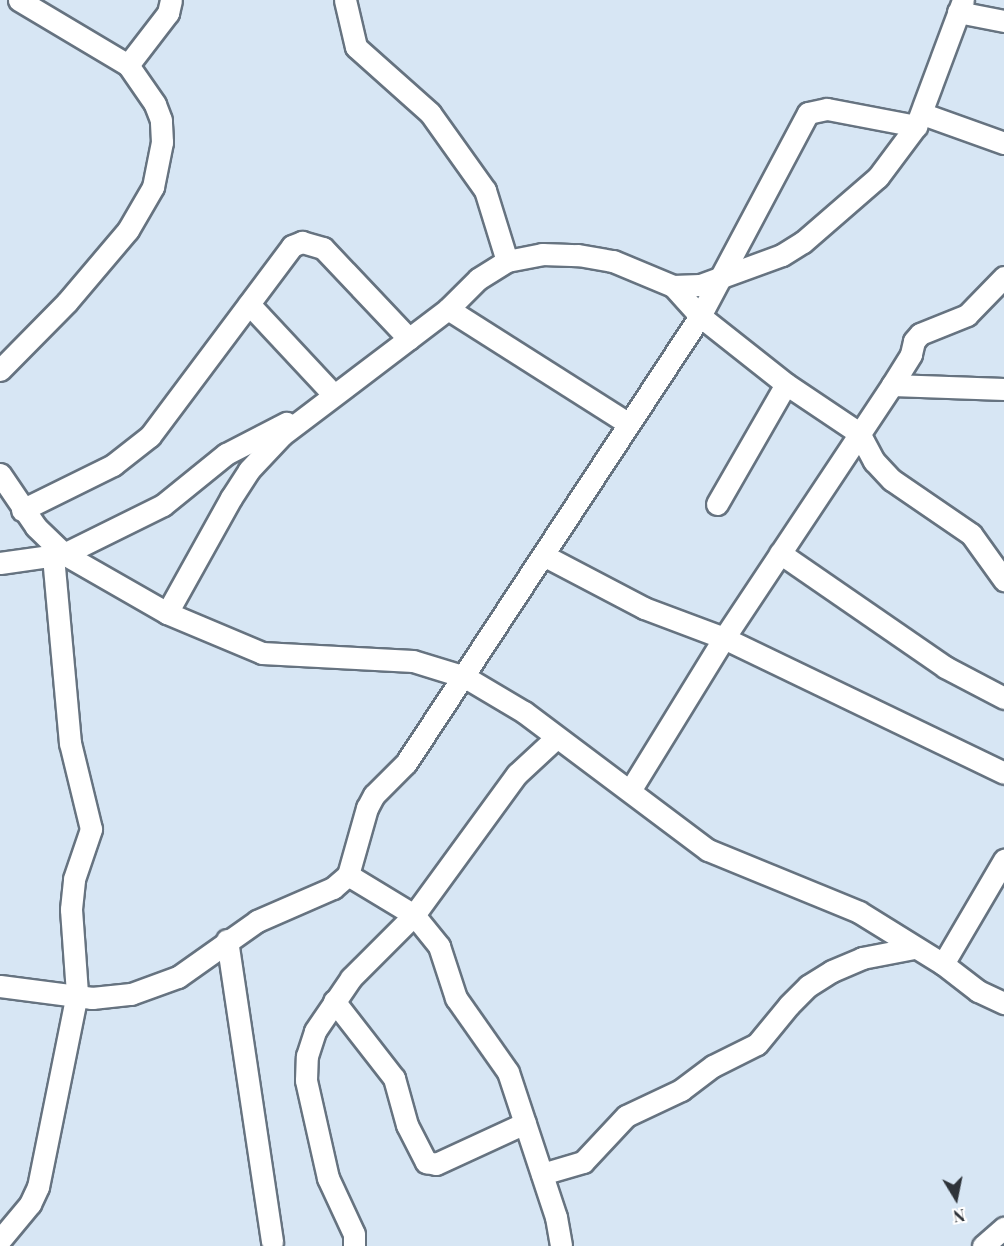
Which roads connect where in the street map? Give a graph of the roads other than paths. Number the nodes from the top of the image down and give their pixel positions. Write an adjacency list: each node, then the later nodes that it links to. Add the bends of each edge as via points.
1 (19, 0): 6 (street)
2 (171, 0): 6 (street, via 168,13)
3 (345, 0): 9 (street, via 356,47 430,113 485,190)
4 (960, 6): 5 (street); 7 (street)
5 (1004, 21)
6 (128, 66): 17 (street, via 161,120 160,161 153,187 128,230)
7 (920, 120): 8 (street); 11 (street, via 878,177 802,242 782,255); 11 (street, via 827,109 808,113)
8 (1004, 143)
9 (507, 261): 12 (street, via 542,254 578,255 613,261); 14 (street, via 478,279)
10 (1004, 277): 19 (street, via 968,315 920,334)
11 (720, 280): 12 (street); 15 (street)
12 (673, 286): 15 (street)
13 (249, 304): 16 (street, via 292,246 314,244 323,248); 21 (street); 29 (street, via 150,436 134,451)
14 (448, 309): 16 (street); 23 (street)
15 (700, 316): 18 (street); 23 (street)
16 (409, 339): 21 (street)
17 (0, 370)
18 (786, 384): 24 (street); 28 (street)
19 (892, 386): 20 (street); 24 (street)
20 (1004, 389)
21 (333, 394): 22 (street)
22 (306, 413): 31 (street, via 226,454 163,505); 35 (street, via 249,470)
23 (629, 424): 32 (street)
24 (859, 433): 25 (street); 26 (street)
25 (842, 459): 26 (street); 30 (street)
26 (874, 461): 34 (street, via 892,480 971,534)
27 (0, 474): 29 (street)
28 (717, 504)
29 (22, 510): 31 (street)
30 (780, 553): 36 (street); 38 (street, via 945,667)
31 (58, 555): 33 (street); 35 (street); 49 (street, via 70,743 91,829 78,864 71,909)
32 (545, 556): 36 (street, via 644,608); 37 (street)
33 (2, 566)
34 (1004, 580)
35 (166, 613): 37 (street, via 262,653 413,661)
36 (724, 638): 40 (street); 41 (street)
37 (465, 677): 39 (street, via 498,694); 43 (street, via 406,763 374,795)
38 (1004, 698)
39 (557, 737): 41 (street); 44 (street, via 517,774)
40 (1004, 773)
41 (632, 789): 46 (street, via 662,818 708,850 859,912)
42 (1004, 860): 47 (street)
43 (348, 875): 44 (street); 45 (street, via 333,888 257,921)
44 (414, 915): 50 (street, via 351,978); 52 (street, via 439,946 456,998 508,1072)
45 (227, 940): 49 (street, via 159,985 108,999); 56 (street)
46 (914, 948): 47 (street); 53 (street, via 862,958 832,971 808,986 757,1044 713,1066 681,1090 626,1116 583,1162)
47 (943, 964): 51 (street, via 956,977)
48 (0, 986): 49 (street)
49 (77, 993): 55 (street, via 38,1187 30,1204)
50 (334, 1001): 52 (street, via 394,1078 407,1125 426,1162 436,1164); 57 (street, via 315,1031 307,1056 306,1080 328,1178 351,1227)
51 (1004, 1003)
52 (525, 1123): 53 (street)
53 (542, 1174): 58 (street)
54 (1004, 1228): 59 (street)
55 (0, 1240)
56 (272, 1242)
57 (354, 1246)
58 (561, 1246)
59 (982, 1246)

